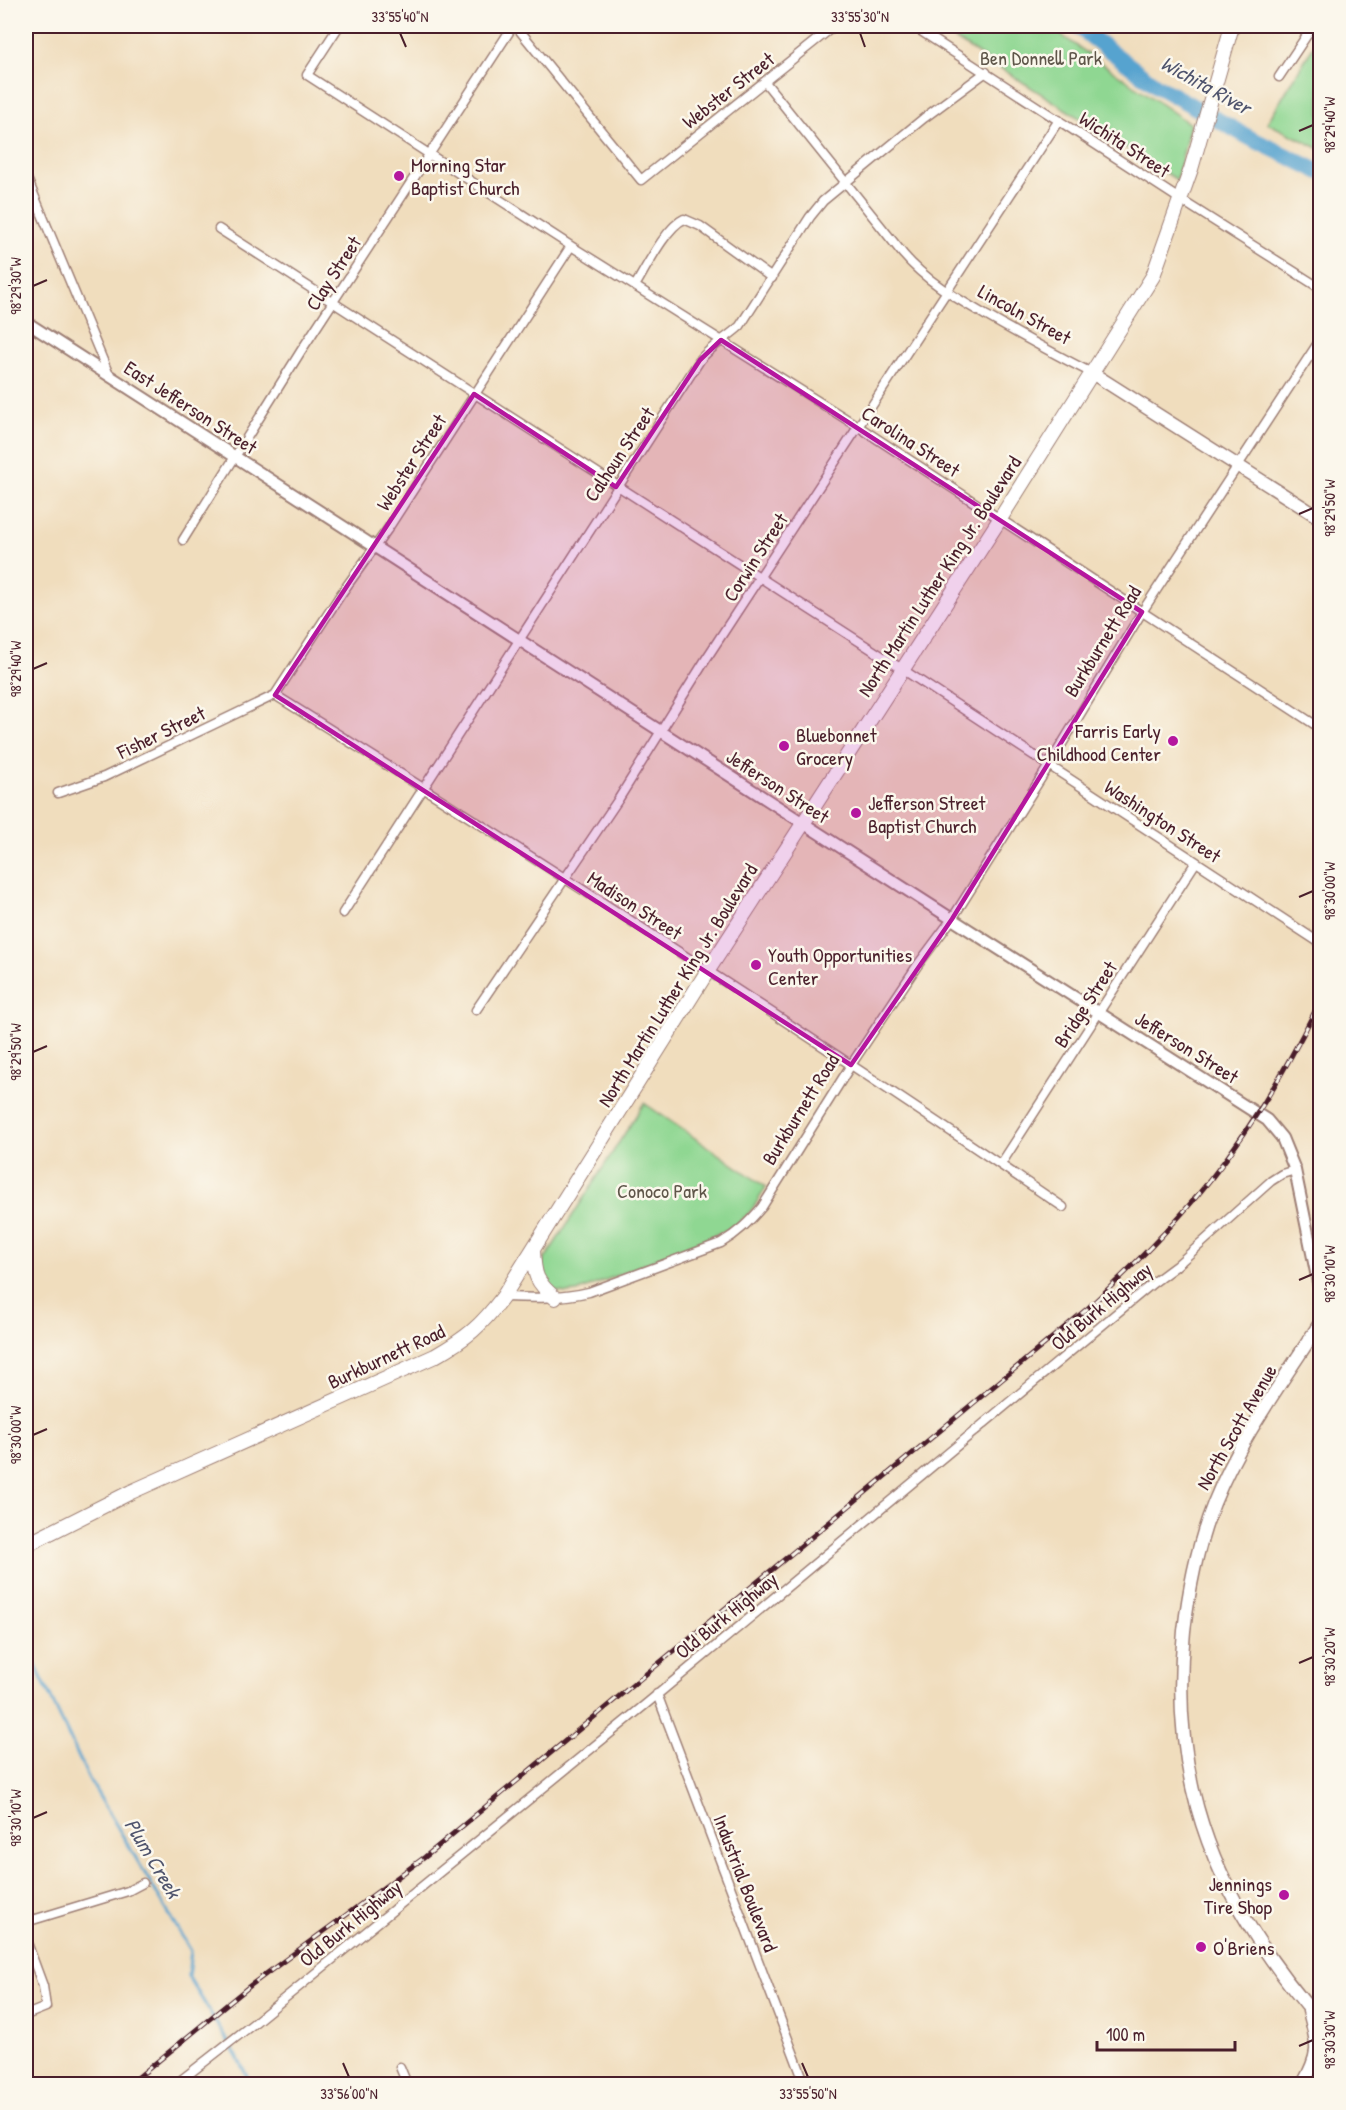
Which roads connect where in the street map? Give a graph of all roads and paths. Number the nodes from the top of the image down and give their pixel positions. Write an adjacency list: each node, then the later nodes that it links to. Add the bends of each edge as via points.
1 (339, 26): 11 (street, Carolina Street, via 307,75)
2 (515, 26): 9 (street, Webster Street, via 641,180); 11 (street, Clay Street)
3 (834, 26): 9 (street, Webster Street)
4 (914, 26): 7 (street, Wichita Street)
5 (1232, 26): 14 (main road, North Martin Luther King Jr. Boulevard)
6 (1313, 26): 8 (street)
7 (986, 72): 10 (street, Wichita Street); 13 (street, Calhoun Street)
8 (1279, 77)
9 (765, 82): 13 (street, Lincoln Street)
10 (1059, 120): 14 (street, Wichita Street); 20 (street, Corwin Street)
11 (429, 154): 16 (street, Carolina Street); 21 (street, Clay Street)
12 (26, 176): 26 (street, East Jefferson Street)
13 (846, 182): 17 (street, Calhoun Street, via 810,217); 20 (street, Lincoln Street, via 908,260)
14 (1181, 200): 19 (street, Wichita Street); 25 (main road, North Martin Luther King Jr. Boulevard, via 1153,276)
15 (219, 230): 21 (street, Washington Street)
16 (572, 246): 18 (street, Carolina Street); 27 (street, Webster Street)
17 (772, 278): 18 (street, via 700,226 684,219 670,231); 23 (street, Calhoun Street, via 740,326)
18 (635, 286): 23 (street, Carolina Street)
19 (1320, 288)
20 (947, 292): 25 (street, Lincoln Street); 28 (street, Corwin Street)
21 (332, 304): 27 (street, Washington Street); 29 (street, Clay Street)
22 (26, 322): 26 (street)
23 (722, 340): 28 (street, Carolina Street); 31 (street, Calhoun Street, via 700,360)
24 (1320, 340): 30 (street, Burkburnett Road)
25 (1092, 373): 30 (main road, Lincoln Street); 33 (main road, North Martin Luther King Jr. Boulevard)
26 (109, 375): 29 (street, East Jefferson Street)
27 (474, 394): 31 (street, Washington Street); 35 (street, Webster Street)
28 (859, 427): 33 (street, Carolina Street); 36 (street, Corwin Street)
29 (235, 458): 34 (street, Clay Street); 35 (street, East Jefferson Street)
30 (1237, 466): 32 (main road, Lincoln Street); 37 (street, Burkburnett Road)
31 (616, 487): 36 (street, Washington Street); 38 (street, Calhoun Street)
32 (1320, 518)
33 (1000, 519): 37 (street, Carolina Street); 39 (main road, North Martin Luther King Jr. Boulevard)
34 (183, 540)
35 (373, 547): 38 (street, Jefferson Street); 40 (street, Webster Street)
36 (760, 579): 39 (street, Washington Street); 42 (street, Corwin Street)
37 (1142, 612): 41 (street, Carolina Street); 43 (street, Burkburnett Road)
38 (518, 640): 42 (street, Jefferson Street); 44 (street, Calhoun Street)
39 (902, 669): 43 (street, Washington Street); 46 (main road, North Martin Luther King Jr. Boulevard)
40 (275, 695): 44 (street, Madison Street); 45 (street, Fisher Street, via 104,777)
41 (1320, 728)
42 (661, 732): 46 (street, Jefferson Street); 48 (street, Corwin Street)
43 (1048, 767): 47 (street, Washington Street); 50 (street, Burkburnett Road)
44 (423, 788): 48 (street, Madison Street); 49 (street, Calhoun Street)
45 (58, 793)
46 (803, 824): 50 (street, Jefferson Street); 52 (main road, North Martin Luther King Jr. Boulevard)
47 (1196, 862): 51 (street, Washington Street); 54 (street, Bridge Street)
48 (566, 880): 52 (street, Madison Street); 53 (street, Corwin Street)
49 (343, 913)
50 (952, 920): 54 (street, Jefferson Street); 55 (street, Burkburnett Road)
51 (1320, 943)
52 (708, 972): 55 (street, Madison Street); 59 (main road, North Martin Luther King Jr. Boulevard)
53 (476, 1010)
54 (1099, 1013): 56 (street, Bridge Street); 57 (street, Jefferson Street, via 1267,1120 1282,1138)
55 (851, 1065): 56 (street, Madison Street); 62 (street, Burkburnett Road, via 762,1207 738,1232 721,1243 590,1292)
56 (1001, 1164): 58 (street, Madison Street)
57 (1295, 1170): 60 (street, Jefferson Street); 65 (street, Old Burk Highway, via 1271,1181 1176,1266)
58 (1063, 1207)
59 (532, 1250): 61 (main road, North Martin Luther King Jr. Boulevard); 62 (main road, via 537,1279)
60 (1320, 1292)
61 (503, 1296): 62 (street, Burkburnett Road); 64 (main road, Burkburnett Road, via 469,1336 435,1356 131,1492)
62 (555, 1298)
63 (1320, 1323): 69 (main road, North Scott Avenue, via 1234,1461 1214,1503 1192,1579 1182,1674 1183,1728 1192,1794 1205,1836 1247,1922)
64 (26, 1545)
65 (657, 1694): 74 (street, Old Burk Highway); 76 (street, Industrial Boulevard)
66 (143, 1883): 67 (street)
67 (26, 1923)
68 (26, 1940): 70 (street, via 43,1986 46,2007)
69 (1308, 2007): 71 (main road, North Scott Avenue); 77 (main road, via 1317,2043 1316,2059)
70 (26, 2015)
71 (1320, 2021)
72 (400, 2067): 75 (street)
73 (1320, 2074): 77 (main road)
74 (176, 2085)
75 (407, 2085)
76 (805, 2085)
77 (1304, 2085)

